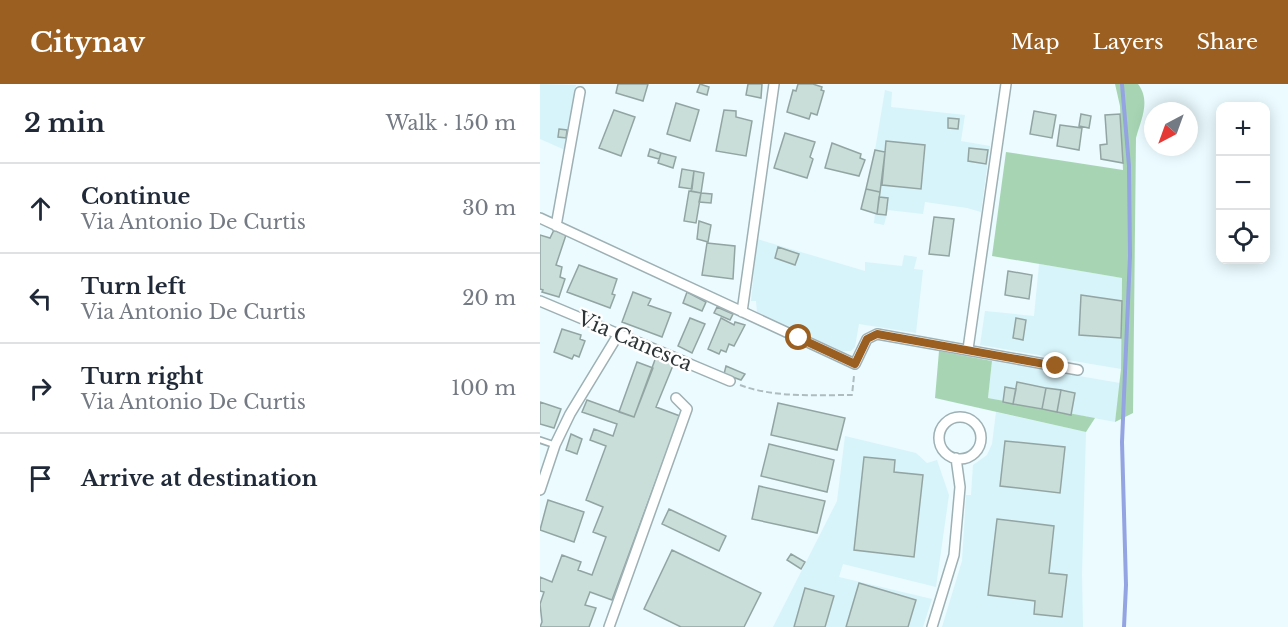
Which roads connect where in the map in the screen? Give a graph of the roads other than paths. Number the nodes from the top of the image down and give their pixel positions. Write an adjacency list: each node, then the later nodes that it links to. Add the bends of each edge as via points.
1 (774, 84): 7 (street)
2 (1006, 84): 9 (street)
3 (580, 92): 5 (street)
4 (540, 218): 5 (street)
5 (556, 226): 7 (street)
6 (540, 301): 8 (street, Via Canesca)
7 (742, 312): 9 (street, via 855,364 867,339 877,334)
8 (618, 334): 11 (street, Via Canesca); 14 (street)
9 (968, 349): 10 (street)
10 (1078, 370)
11 (730, 381)
12 (676, 398): 17 (street, via 687,409)
13 (540, 440): 14 (lane)
14 (555, 445): 16 (street)
15 (956, 458): 15 (street, via 969,457 981,442 979,428 962,417 948,420 940,432 941,446); 18 (street, via 960,495 954,555)
16 (540, 490)
17 (609, 627)
18 (932, 627)

